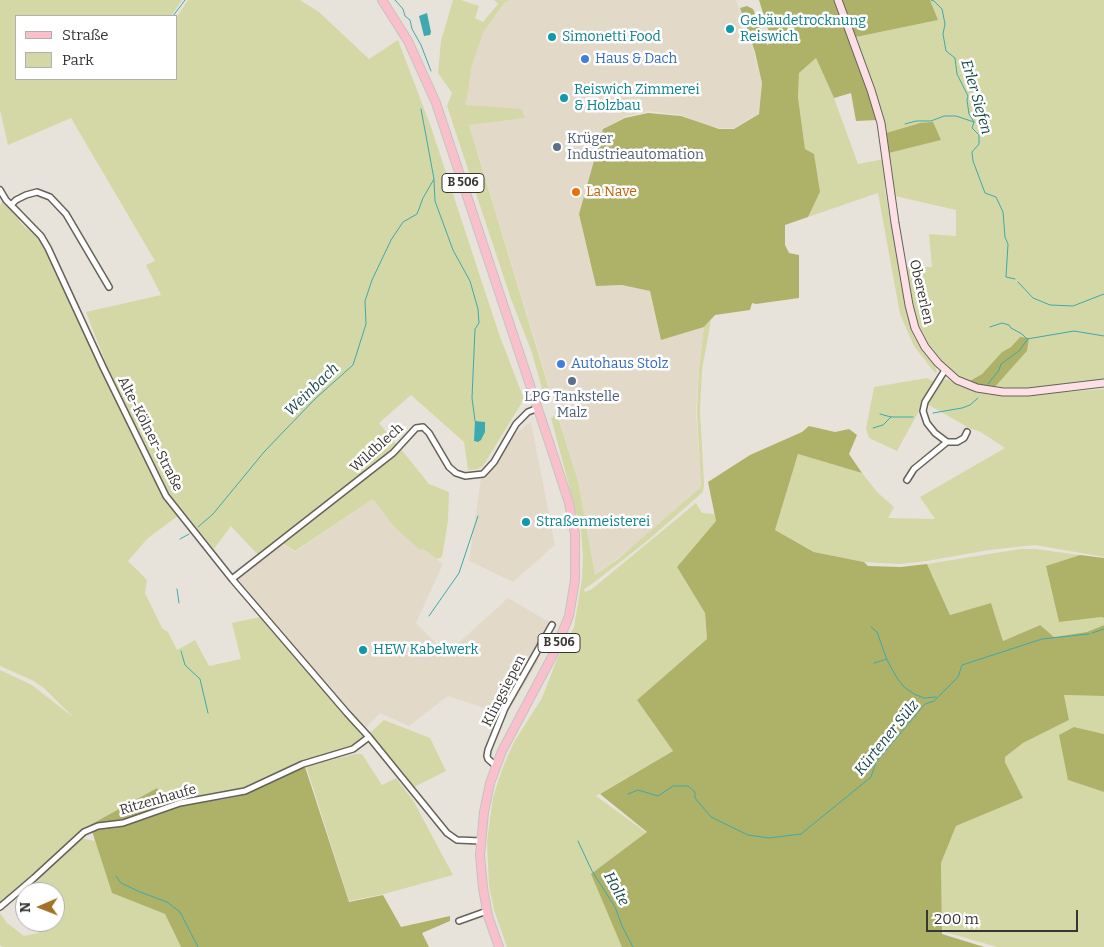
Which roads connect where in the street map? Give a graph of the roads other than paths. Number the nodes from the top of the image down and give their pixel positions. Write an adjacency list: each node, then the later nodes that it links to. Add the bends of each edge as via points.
1 (382, 0): 8 (main road, B 506, via 408,41 433,95)
2 (838, 0): 6 (main road, Obererlen, via 881,123 895,223 915,328 925,347)
3 (0, 190): 4 (street, Alte-Kölner-Straße)
4 (11, 205): 5 (street, via 37,192 50,197 66,214); 12 (street, Alte-Kölner-Straße, via 41,236 48,248 166,496)
5 (109, 287)
6 (945, 370): 7 (main road, Obererlen, via 957,380 977,388 1003,392); 10 (street, via 924,402 923,410 927,423)
7 (1104, 384)
8 (538, 408): 12 (street, Wildblech, via 528,412 516,424 494,462 482,474 465,476 456,473 449,468 429,433 423,427 416,428 393,453); 15 (main road, B 506, via 572,518 575,585 569,616 555,651)
9 (967, 432): 10 (street, via 957,442)
10 (947, 442): 11 (street)
11 (907, 480)
12 (232, 579): 14 (street, Alte-Kölner-Straße)
13 (552, 625): 15 (street, Klingsiepen, via 505,708 488,750 488,759)
14 (369, 737): 16 (street, via 453,838); 17 (street, Ritzenhaufe, via 353,749 303,764 245,791 180,803 123,823 98,826 84,832)
15 (496, 766): 16 (main road, B 506, via 486,798)
16 (481, 841): 18 (main road, B 506)
17 (0, 906)
18 (487, 911): 19 (street); 20 (main road, B 506)
19 (459, 922)
20 (499, 947)

